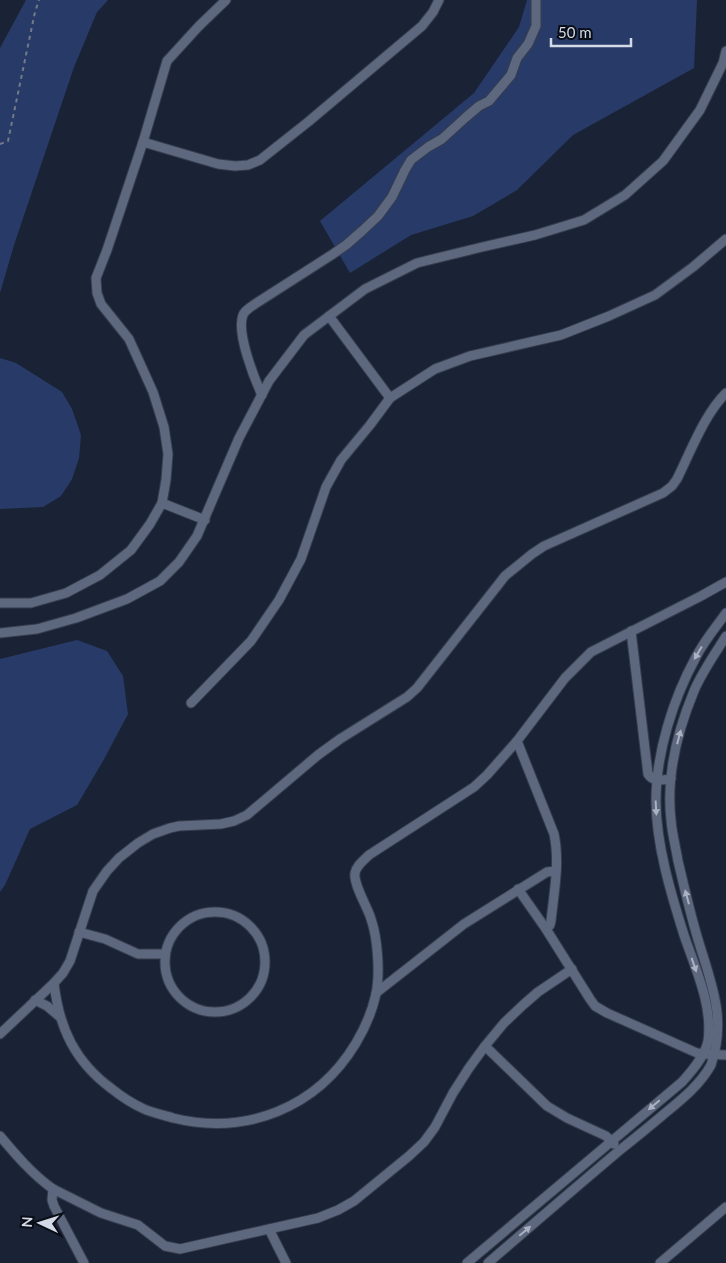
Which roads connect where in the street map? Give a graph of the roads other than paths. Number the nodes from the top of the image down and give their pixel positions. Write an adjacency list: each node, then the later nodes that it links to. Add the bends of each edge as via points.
1 (226, 0): 5 (street, via 167,61)
2 (439, 0): 5 (street, via 422,26 260,160 248,165 218,164)
3 (536, 0): 9 (street, via 536,26 528,44 517,58 511,75 489,101 411,160 378,216 346,245 243,315 252,374)
4 (726, 50): 7 (street, via 700,110 663,161 625,195 584,220 417,263 365,289)
5 (143, 142): 11 (street, via 96,278 97,294 128,339 153,392 164,427 168,454)
6 (726, 239): 10 (street, via 654,295 561,335 470,356 435,369)
7 (329, 316): 9 (street, via 304,335); 10 (street)
8 (726, 393): 26 (street, via 705,422 672,486 532,554 505,576 412,693 318,755 247,815 220,824 170,828 138,843 107,871 93,892)
9 (262, 394): 12 (street)
10 (390, 398): 19 (street, via 341,460 326,488 301,559 279,600 251,641)
11 (162, 503): 12 (street); 14 (street, via 131,550 100,575 66,593 31,603)
12 (204, 520): 17 (street, via 179,562 160,581 127,599 76,618 37,629)
13 (726, 582): 16 (street)
14 (0, 603)
15 (726, 613): 21 (street, one-way to 21, via 696,655 682,686 660,753)
16 (631, 631): 20 (street, via 591,652 580,662); 21 (street, via 648,774)
17 (0, 633)
18 (726, 636): 22 (street, one-way to 18, via 679,736 694,691)
19 (191, 702)
20 (516, 741): 23 (street, via 554,834); 30 (street, via 474,787 368,855 358,866 356,882 372,920 376,942)
21 (657, 780): 22 (street); 35 (street, one-way to 35, via 657,818 668,882 707,1008 708,1042)
22 (671, 780): 36 (street, one-way to 22, via 722,1024 719,998 684,887 670,820)
23 (556, 871): 24 (street, via 546,872); 25 (street, via 551,921)
24 (518, 890): 25 (street); 30 (street, via 464,924)
25 (546, 929): 28 (street)
26 (79, 932): 27 (street, via 105,939 138,954); 29 (street, via 70,961)
27 (165, 954): 27 (street, via 165,970 170,985 192,1007 207,1012 223,1012 251,998 265,970 264,952 258,936 246,922 231,914 214,911 197,915 182,924 171,938)
28 (572, 969): 34 (street, via 523,1004); 35 (street, via 595,1006)
29 (54, 983): 31 (street); 32 (street)
30 (376, 993): 32 (street, via 366,1025 348,1055 319,1088 262,1117 217,1124 162,1115 126,1099 99,1080 86,1065 70,1042)
31 (34, 1000): 32 (street); 33 (street)
32 (60, 1016)
33 (0, 1034)
34 (485, 1046): 39 (street, via 547,1106); 43 (street, via 424,1142 409,1156 354,1201 338,1210)
35 (703, 1054): 36 (street); 39 (street, one-way to 39, via 682,1082)
36 (716, 1054): 37 (street); 40 (street, via 703,1078 684,1097)
37 (726, 1055)
38 (0, 1136): 41 (street, via 31,1171)
39 (611, 1140): 40 (street); 46 (street)
40 (620, 1150): 47 (street, one-way to 40)
41 (53, 1188): 43 (street, via 101,1213 138,1225 168,1248 180,1249); 44 (street, via 54,1206)
42 (726, 1207): 48 (street)
43 (269, 1229): 45 (street)
44 (84, 1263)
45 (286, 1263)
46 (467, 1263)
47 (488, 1263)
48 (660, 1263)

